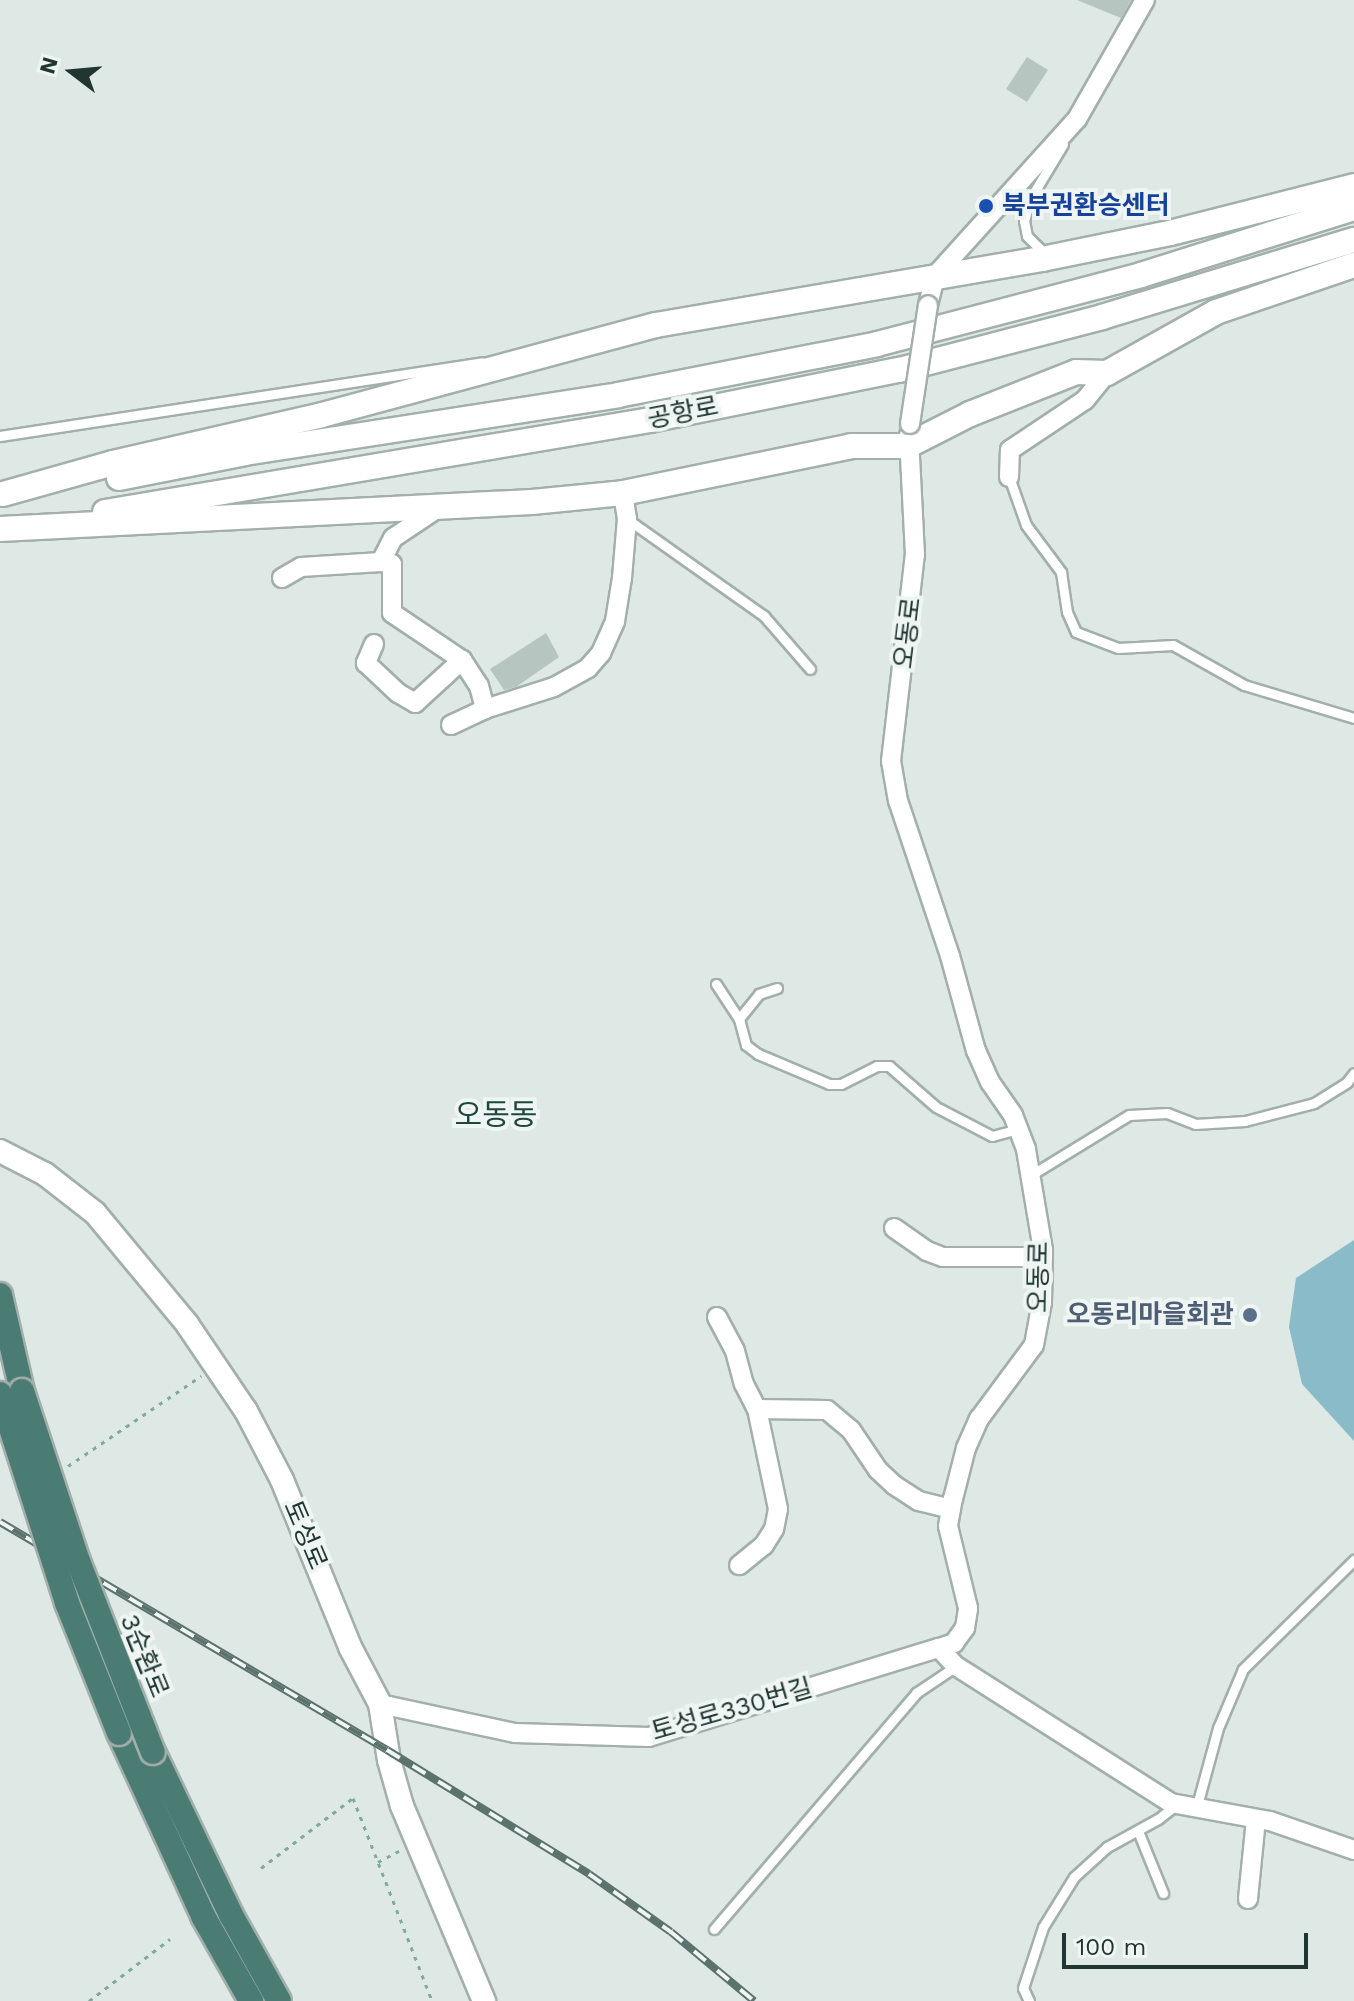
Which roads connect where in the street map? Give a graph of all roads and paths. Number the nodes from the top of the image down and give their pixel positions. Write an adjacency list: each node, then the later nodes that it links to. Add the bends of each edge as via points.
1 (1145, 0): 2 (street)
2 (1077, 119): 6 (lane, via 1030,199 1024,221 1027,236); 8 (street)
3 (1354, 186): 6 (main road, via 1170,233)
4 (1354, 208): 15 (main road, 공항로, via 1141,275 877,344 618,395)
5 (1354, 240): 18 (main road, 공항로, via 1102,317 899,370 650,420)
6 (1048, 257): 8 (main road)
7 (1354, 265): 10 (main road, via 1216,312)
8 (935, 276): 9 (main road, via 656,325); 11 (street, 오동로, bridge)
9 (524, 358): 12 (lane); 15 (main road, via 322,415)
10 (1107, 373): 11 (main road, via 1076,372); 13 (street, via 1085,400 1010,450)
11 (909, 435): 14 (main road); 31 (street, 오동로, via 915,555 891,761 898,801 976,1051)
12 (0, 436)
13 (1009, 477): 25 (lane, via 1026,525 1061,572 1076,632 1118,648 1173,645 1244,685)
14 (623, 493): 16 (main road); 17 (street)
15 (1, 494)
16 (442, 505): 18 (main road); 19 (street, via 393,538)
17 (627, 519): 23 (lane, via 764,616); 24 (street, via 615,621 601,653 588,668 554,687)
18 (0, 529)
19 (381, 562): 20 (street, via 301,567); 22 (street, via 392,564 392,613)
20 (282, 578)
21 (374, 644): 22 (street, via 366,663 415,703)
22 (462, 660): 24 (street, via 479,686)
23 (810, 669)
24 (485, 709): 26 (street)
25 (1354, 718)
26 (451, 725)
27 (716, 984): 29 (lane)
28 (777, 988): 29 (lane, via 759,994)
29 (739, 1019): 31 (lane, via 746,1045 811,1077 841,1084 877,1066 889,1066 927,1101 992,1136)
30 (1354, 1073): 33 (lane, via 1314,1103 1245,1121 1195,1124 1167,1113 1129,1115)
31 (1019, 1129): 33 (street, 오동로)
32 (0, 1151): 39 (street, 토성로, via 45,1174 95,1213)
33 (1031, 1175): 35 (street, 오동로)
34 (894, 1228): 35 (street, via 943,1257)
35 (1043, 1257): 43 (street, 오동로, via 1034,1345 979,1419)
36 (0, 1295): 40 (highway)
37 (0, 1313): 40 (highway, 3순환로)
38 (717, 1317): 41 (street)
39 (217, 1365): 42 (path); 48 (street, 토성로, via 282,1480 350,1647)
40 (11, 1392): 62 (highway, 3순환로, bridge, via 67,1603 119,1733 203,1916); 63 (highway, 3순환로, bridge, via 153,1752)
41 (757, 1409): 43 (street, via 827,1410 851,1430 894,1485 919,1501); 45 (street, via 778,1509 764,1545)
42 (67, 1467)
43 (951, 1509): 46 (street, 오동로, via 948,1526 968,1608 965,1628 954,1643)
44 (1354, 1560): 50 (lane, via 1243,1669 1218,1728)
45 (739, 1565)
46 (939, 1648): 47 (street); 48 (street, 토성로330번길, via 649,1737 515,1733)
47 (956, 1666): 49 (street); 59 (lane, via 916,1693)
48 (380, 1704): 53 (street, 토성로, via 389,1760)
49 (1177, 1804): 50 (street); 52 (lane)
50 (1196, 1809): 51 (street)
51 (1256, 1819): 54 (street); 58 (street)
52 (1138, 1831): 57 (lane); 66 (lane, via 1088,1860 1054,1904 1023,1988)
53 (416, 1843): 55 (path); 65 (street, 토성로)
54 (1354, 1850)
55 (378, 1862): 56 (path, via 353,1798); 64 (path)
56 (261, 1868)
57 (1163, 1893)
58 (1248, 1899)
59 (714, 1929)
60 (170, 1939): 61 (path)
61 (89, 2001)
62 (251, 2001)
63 (279, 2001)
64 (432, 2001)
65 (484, 2001)
66 (1029, 2001)

